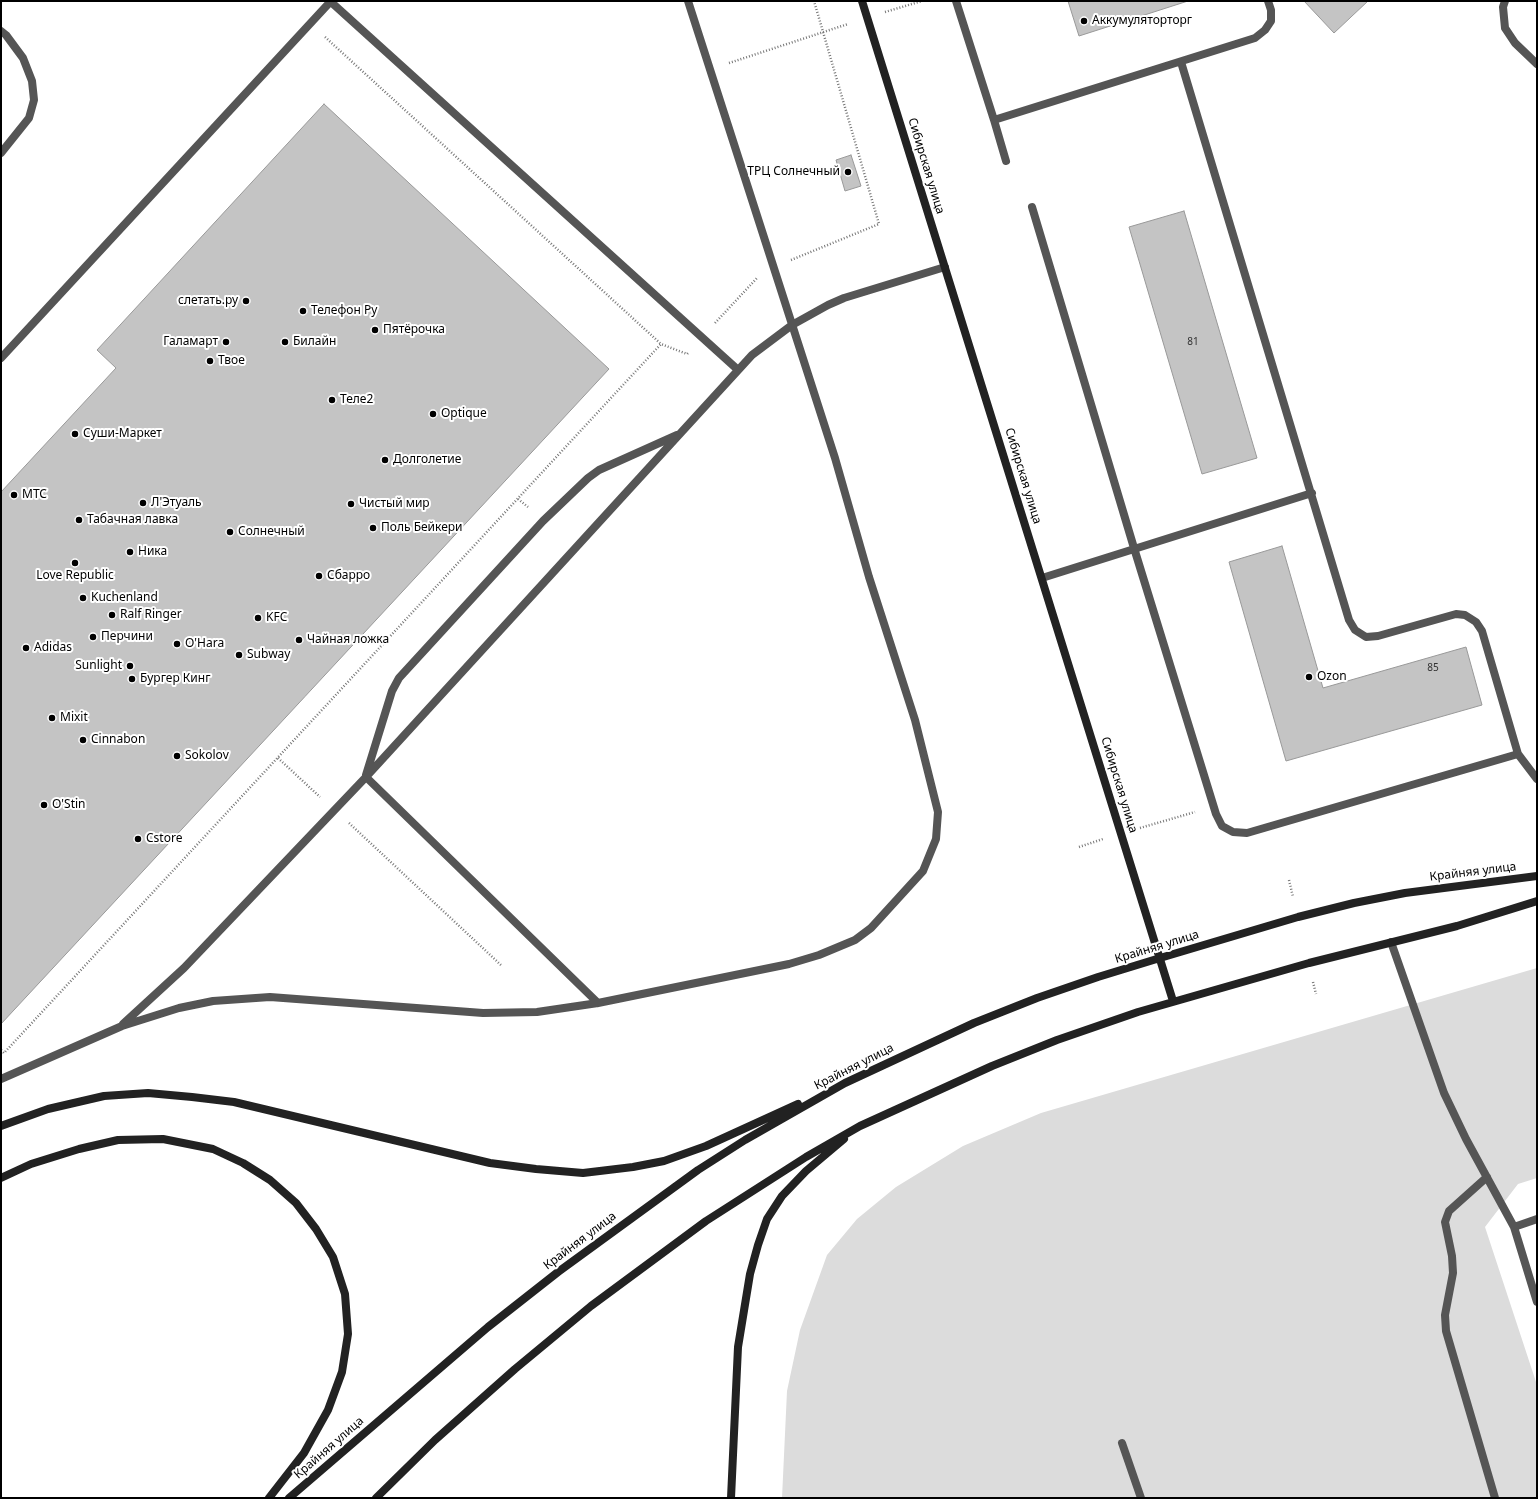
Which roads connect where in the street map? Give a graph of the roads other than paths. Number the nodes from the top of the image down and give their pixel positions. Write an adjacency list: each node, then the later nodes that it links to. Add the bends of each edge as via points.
1 (331, 1): 16 (lane); 17 (lane)
2 (688, 1): 15 (lane)
3 (862, 1): 14 (main road, Сибирская улица)
4 (956, 1): 10 (lane)
5 (1268, 1): 8 (lane, via 1271,21 1255,38)
6 (1505, 1): 9 (lane, via 1505,28 1515,43)
7 (1, 31): 11 (lane, via 23,58 32,80 34,100 29,118)
8 (1181, 62): 10 (lane); 19 (lane)
9 (1537, 64)
10 (994, 120): 12 (lane)
11 (1, 153)
12 (1006, 161)
13 (1032, 207): 20 (lane)
14 (945, 267): 15 (lane, via 844,298); 21 (main road, Сибирская улица)
15 (792, 325): 17 (lane, via 759,349); 30 (lane, via 915,720 938,812 936,839 919,875 871,928 855,940 789,964)
16 (1, 358)
17 (738, 369): 18 (lane)
18 (679, 434): 23 (lane); 23 (lane, via 599,470 588,478 543,521 399,678 392,691)
19 (1312, 493): 20 (lane); 22 (lane, via 1349,620 1355,630 1366,637 1378,636 1456,614 1465,615 1476,622 1482,631)
20 (1134, 548): 21 (lane); 22 (lane, via 1216,814 1222,826 1233,832 1247,833)
21 (1042, 578): 28 (main road, Сибирская улица)
22 (1518, 754): 24 (lane)
23 (366, 778): 30 (lane); 31 (lane, via 184,968)
24 (1537, 779)
25 (1537, 876): 28 (main road, Крайняя улица, via 1405,893 1354,903)
26 (1537, 901): 27 (main road, via 1457,926)
27 (1391, 942): 29 (main road); 36 (lane, via 1444,1093)
28 (1160, 958): 29 (main road, Сибирская улица); 33 (main road, Крайняя улица, via 1091,979 974,1023)
29 (1173, 1001): 35 (main road, via 1057,1040 992,1066)
30 (598, 1003): 31 (lane, via 537,1012 483,1012 270,997 213,1001 179,1008)
31 (122, 1026): 32 (lane)
32 (1, 1079)
33 (845, 1083): 34 (main road, via 706,1146 664,1161 583,1173 490,1162 234,1102 148,1093 104,1096 48,1109); 43 (main road, Крайняя улица, via 745,1140 558,1272 476,1337)
34 (1, 1126)
35 (860, 1126): 44 (main road, via 806,1156 706,1221 591,1306 452,1425); 45 (main road, via 806,1171 782,1196 767,1219 750,1274 738,1347)
36 (1487, 1177): 39 (lane); 47 (lane, via 1449,1211 1445,1222 1453,1273 1445,1315 1446,1331)
37 (1, 1178): 42 (main road, via 31,1164 79,1149 118,1140 164,1140 212,1149 243,1163 270,1180 296,1203 333,1257 345,1294 348,1334 342,1372 328,1410 304,1453)
38 (1537, 1219): 39 (lane)
39 (1514, 1227): 40 (lane)
40 (1537, 1302)
41 (1122, 1443): 46 (lane)
42 (269, 1498)
43 (289, 1498)
44 (376, 1498)
45 (731, 1498)
46 (1141, 1498)
47 (1495, 1498)

